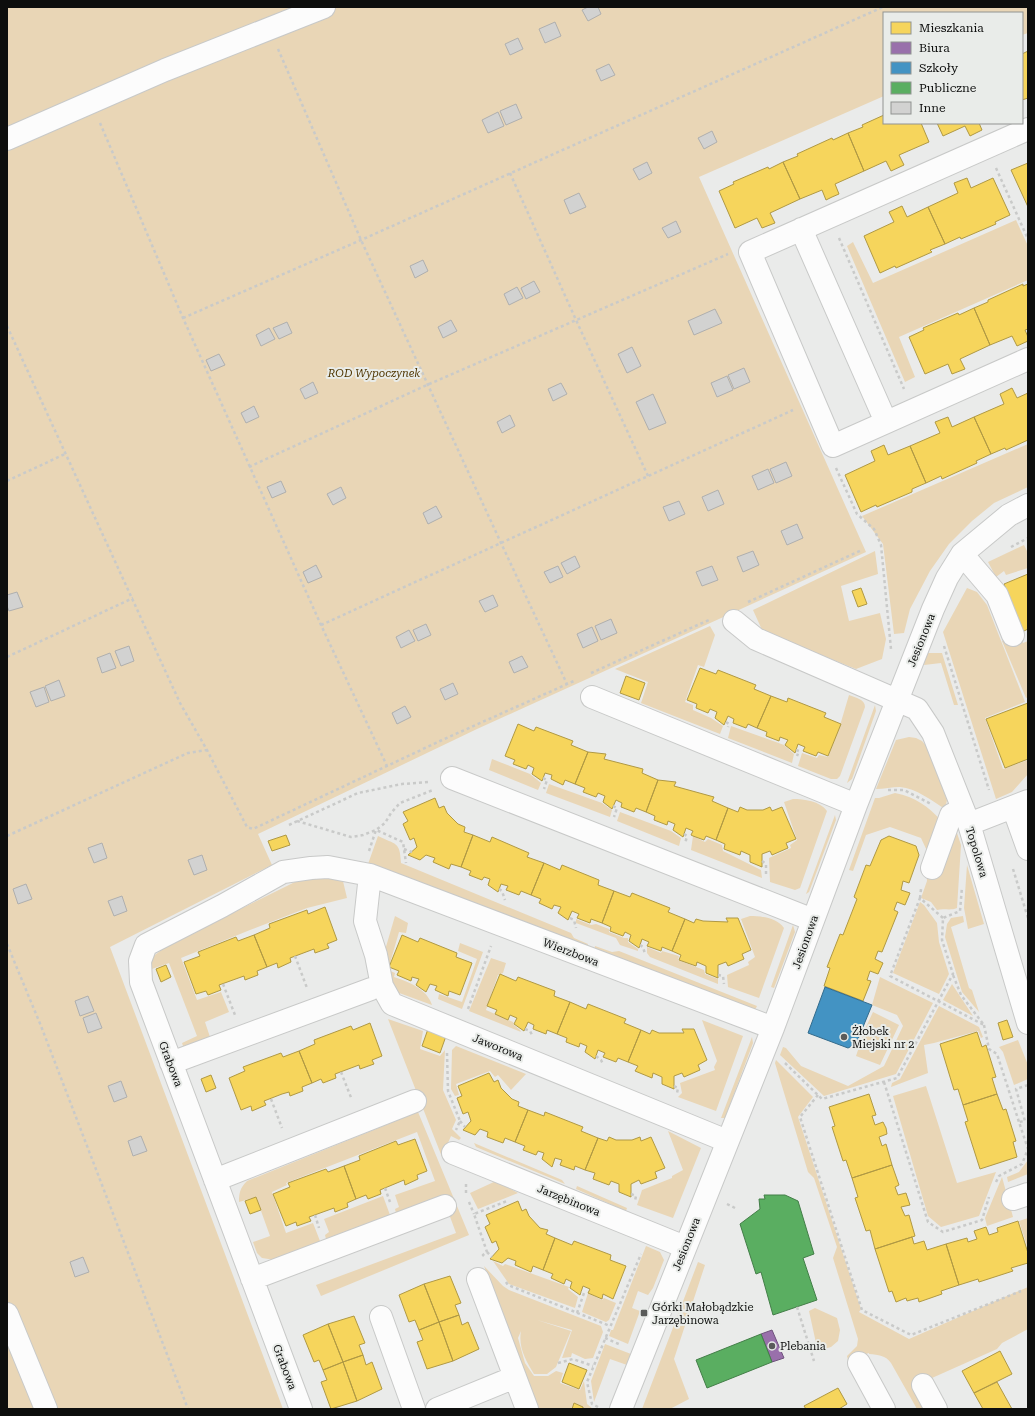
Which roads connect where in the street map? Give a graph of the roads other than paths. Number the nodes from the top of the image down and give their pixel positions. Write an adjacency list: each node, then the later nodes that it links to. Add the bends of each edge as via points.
1 (324, 7): 3 (street, via 165,70)
2 (1028, 129): 4 (street)
3 (7, 139)
4 (801, 229): 6 (street); 6 (street, via 750,252 833,446)
5 (1028, 359): 6 (street)
6 (886, 422)
7 (1028, 505): 8 (street, Jesionowa, via 1009,514)
8 (962, 554): 10 (street, via 997,595); 12 (street, Jesionowa, via 947,578)
9 (730, 615): 12 (street, Topolowa, via 756,639)
10 (1013, 635)
11 (592, 698): 15 (street)
12 (897, 700): 15 (street, Jesionowa); 16 (street, Topolowa, via 917,709 933,733)
13 (446, 783): 20 (street, via 488,791)
14 (1020, 804): 16 (street); 17 (street)
15 (856, 805): 20 (street, Jesionowa)
16 (961, 816): 19 (street); 22 (street, Topolowa)
17 (1028, 849)
18 (369, 865): 23 (street, Wierzbowa, via 499,924); 24 (street, Grabowa, via 283,872 146,945 140,961 141,982); 26 (street, Jaworowa, via 365,921 376,955 382,986 392,1004 459,1021)
19 (932, 868)
20 (813, 920): 23 (street, Jesionowa)
21 (371, 989): 24 (street)
22 (1028, 1023)
23 (772, 1028): 26 (street, Jesionowa)
24 (171, 1063): 28 (street, Grabowa)
25 (415, 1102): 28 (street)
26 (727, 1142): 30 (street, Jesionowa)
27 (460, 1156): 30 (street, Jarzębinowa)
28 (215, 1180): 31 (street, Grabowa)
29 (445, 1206): 31 (street)
30 (685, 1248): 43 (street, Jesionowa)
31 (252, 1279): 39 (street, Grabowa)
32 (478, 1279): 36 (street)
33 (7, 1314): 38 (street)
34 (381, 1317): 40 (street)
35 (859, 1363): 44 (street)
36 (515, 1377): 41 (street); 42 (street)
37 (923, 1385): 45 (street)
38 (46, 1409)
39 (300, 1409)
40 (414, 1409)
41 (438, 1409)
42 (528, 1409)
43 (621, 1409)
44 (884, 1409)
45 (936, 1409)

